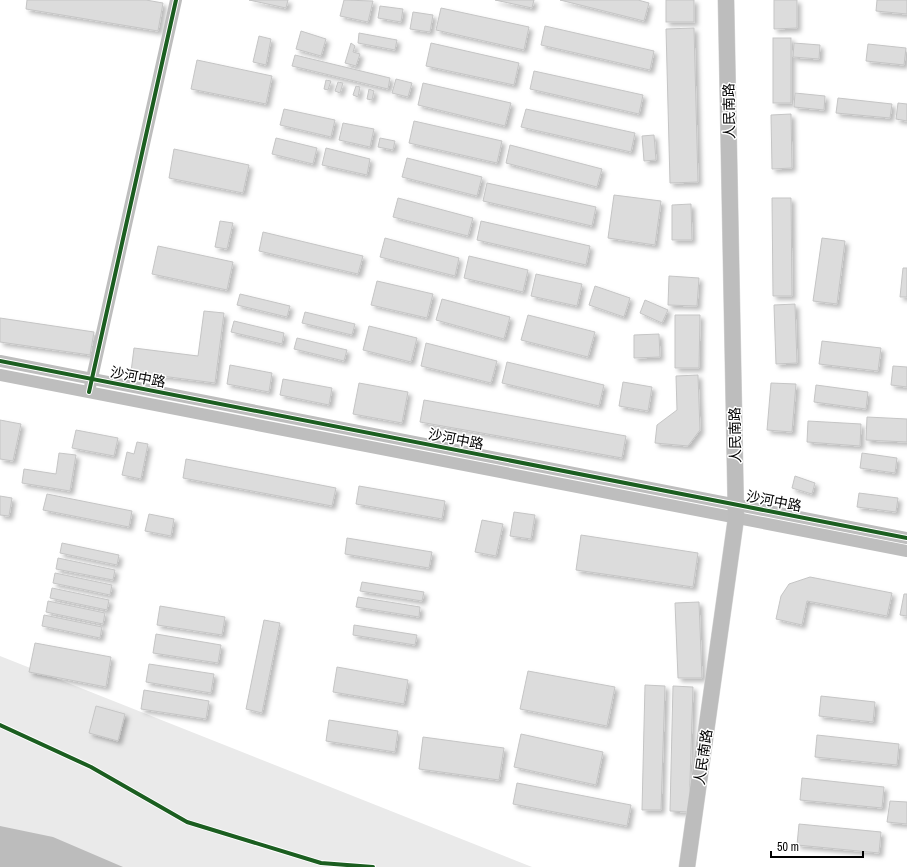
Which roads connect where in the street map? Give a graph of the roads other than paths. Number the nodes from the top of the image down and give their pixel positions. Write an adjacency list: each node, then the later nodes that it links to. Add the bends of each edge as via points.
1 (176, 0): 5 (street)
2 (726, 0): 7 (main road, 人民南路)
3 (0, 361): 5 (street, 沙河中路)
4 (0, 375): 6 (street, 沙河中路)
5 (92, 379): 6 (street); 7 (street, 沙河中路)
6 (90, 392): 7 (street, 沙河中路)
7 (736, 511): 8 (street, 沙河中路); 9 (street, 沙河中路); 10 (main road, 人民南路)
8 (907, 538)
9 (907, 552)
10 (687, 867)

